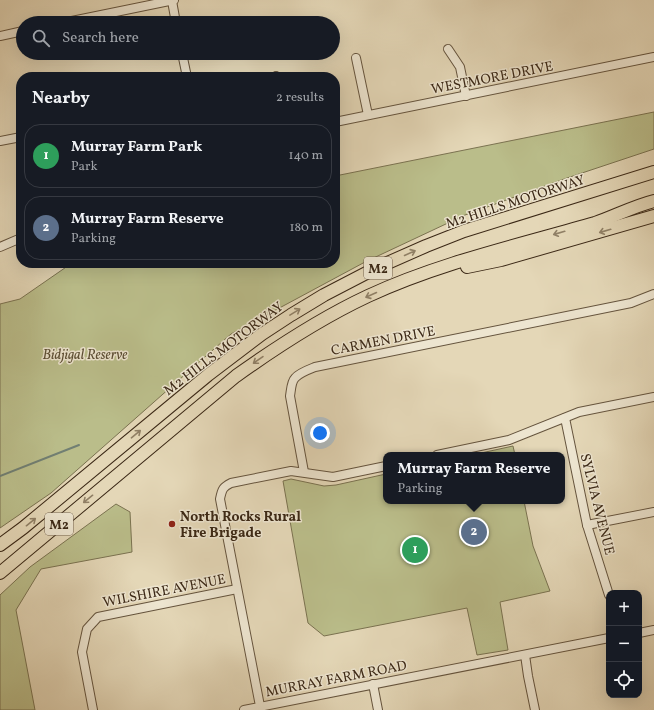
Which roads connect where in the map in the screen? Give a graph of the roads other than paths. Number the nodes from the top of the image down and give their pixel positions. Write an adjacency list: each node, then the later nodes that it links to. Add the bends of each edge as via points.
1 (173, 0): 2 (street); 3 (street)
2 (96, 16)
3 (175, 16)
4 (16, 33): 5 (street)
5 (0, 36)
6 (448, 49): 11 (street, via 460,67)
7 (654, 57): 11 (street, WESTMORE DRIVE)
8 (356, 58): 12 (street)
9 (183, 60): 10 (street)
10 (186, 72)
11 (466, 96): 12 (street, WESTMORE DRIVE)
12 (368, 115): 13 (street, WESTMORE DRIVE)
13 (340, 121)
14 (16, 138): 15 (street)
15 (0, 141)
16 (654, 165): 20 (highway, M2, via 529,204)
17 (654, 172): 20 (highway, M2 HILLS MOTORWAY / M2)
18 (654, 201): 23 (highway, M2, one-way to 23, via 597,222)
19 (654, 216): 23 (highway, M2, one-way to 23, via 500,260)
20 (501, 219): 32 (highway, M2 HILLS MOTORWAY / M2, one-way to 20, via 191,389 291,315 376,268 464,231)
21 (16, 240): 22 (street)
22 (0, 247)
23 (407, 280): 33 (highway, M2, one-way to 33, via 336,312 236,376)
24 (654, 294): 29 (street, CARMEN DRIVE, via 631,304 315,367 304,372 295,377 290,396)
25 (654, 396): 26 (street, via 579,412)
26 (565, 418): 27 (street, via 509,440); 31 (street, SYLVIA AVENUE)
27 (451, 452)
28 (383, 467): 29 (street, via 333,477)
29 (304, 472): 34 (street, MURRAY FARM ROAD, via 291,471 231,483 222,490 220,499)
30 (654, 512): 31 (street)
31 (587, 525): 35 (street, SYLVIA AVENUE)
32 (0, 545)
33 (0, 573)
34 (237, 589): 41 (street, MURRAY FARM ROAD); 42 (street, WILSHIRE AVENUE, via 98,617 88,629 82,652)
35 (607, 590)
36 (654, 630): 37 (street)
37 (642, 632)
38 (606, 639): 39 (street, MURRAY FARM ROAD)
39 (525, 655): 40 (street, MURRAY FARM ROAD); 45 (street)
40 (373, 684): 41 (street, MURRAY FARM ROAD); 44 (street)
41 (260, 706): 43 (street)
42 (93, 710)
43 (244, 710)
44 (378, 710)
45 (535, 710)

